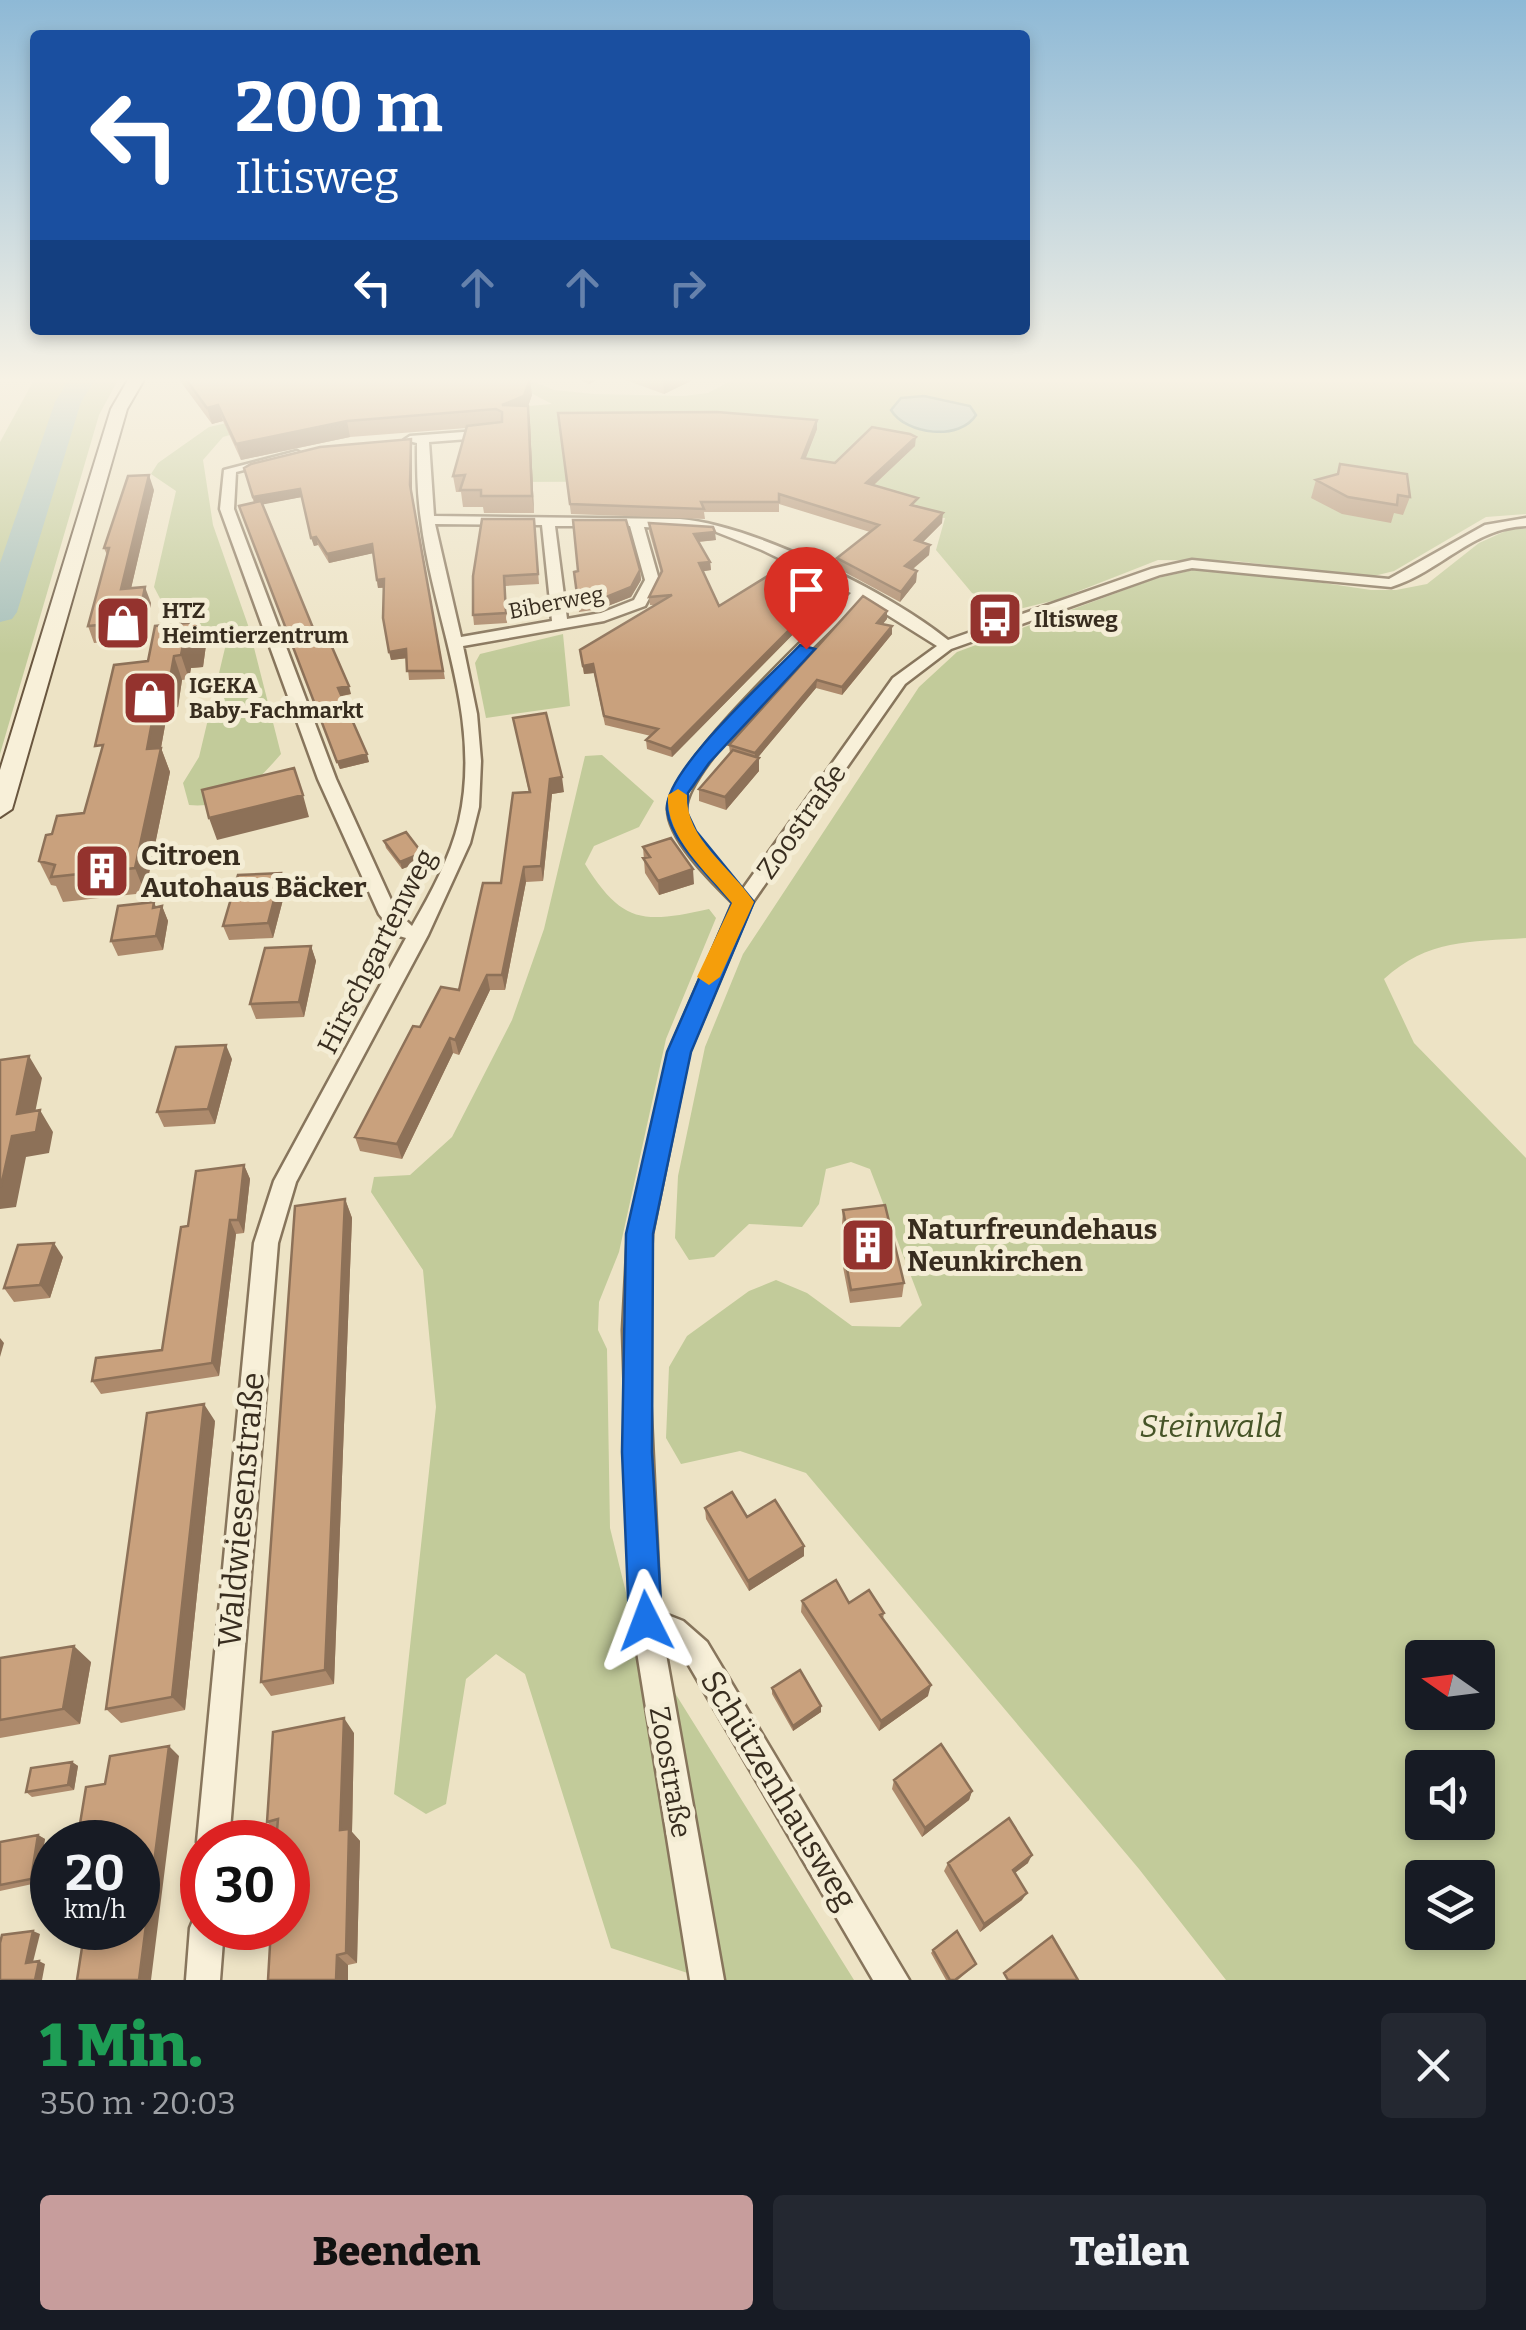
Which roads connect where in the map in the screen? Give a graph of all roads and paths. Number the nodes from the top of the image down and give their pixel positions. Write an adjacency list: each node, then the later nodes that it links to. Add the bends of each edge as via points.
1 (100, 470): 12 (main road)
2 (230, 470): 14 (street, via 227,509 334,796 388,914)
3 (422, 470): 4 (street, Hirschgartenweg)
4 (427, 520): 5 (street); 10 (street, Hirschgartenweg)
5 (548, 520): 6 (street); 9 (street)
6 (636, 522): 8 (street, via 718,528); 9 (street, Biberweg, via 652,580 648,594 626,610)
7 (1526, 522): 11 (street, Zoostraße, via 1489,526 1419,573 1391,583 1192,564)
8 (858, 594): 11 (street, via 925,626); 13 (street, via 702,759 678,793 686,834)
9 (560, 625): 10 (street, Biberweg)
10 (453, 643): 14 (street, Hirschgartenweg, via 471,734 470,808 457,857)
11 (946, 646): 13 (street, Zoostraße, via 899,681)
12 (0, 809)
13 (744, 902): 16 (street, Zoostraße, via 679,1052 640,1234 637,1452)
14 (418, 935): 15 (street, Hirschgartenweg)
15 (285, 1181): 17 (street, Waldwiesenstraße, via 262,1278)
16 (646, 1621): 20 (street, Zoostraße); 21 (street, Schützenhausweg, via 698,1652)
17 (215, 1820)
18 (205, 1950): 19 (street)
19 (203, 1980)
20 (707, 1980)
21 (892, 1980)

